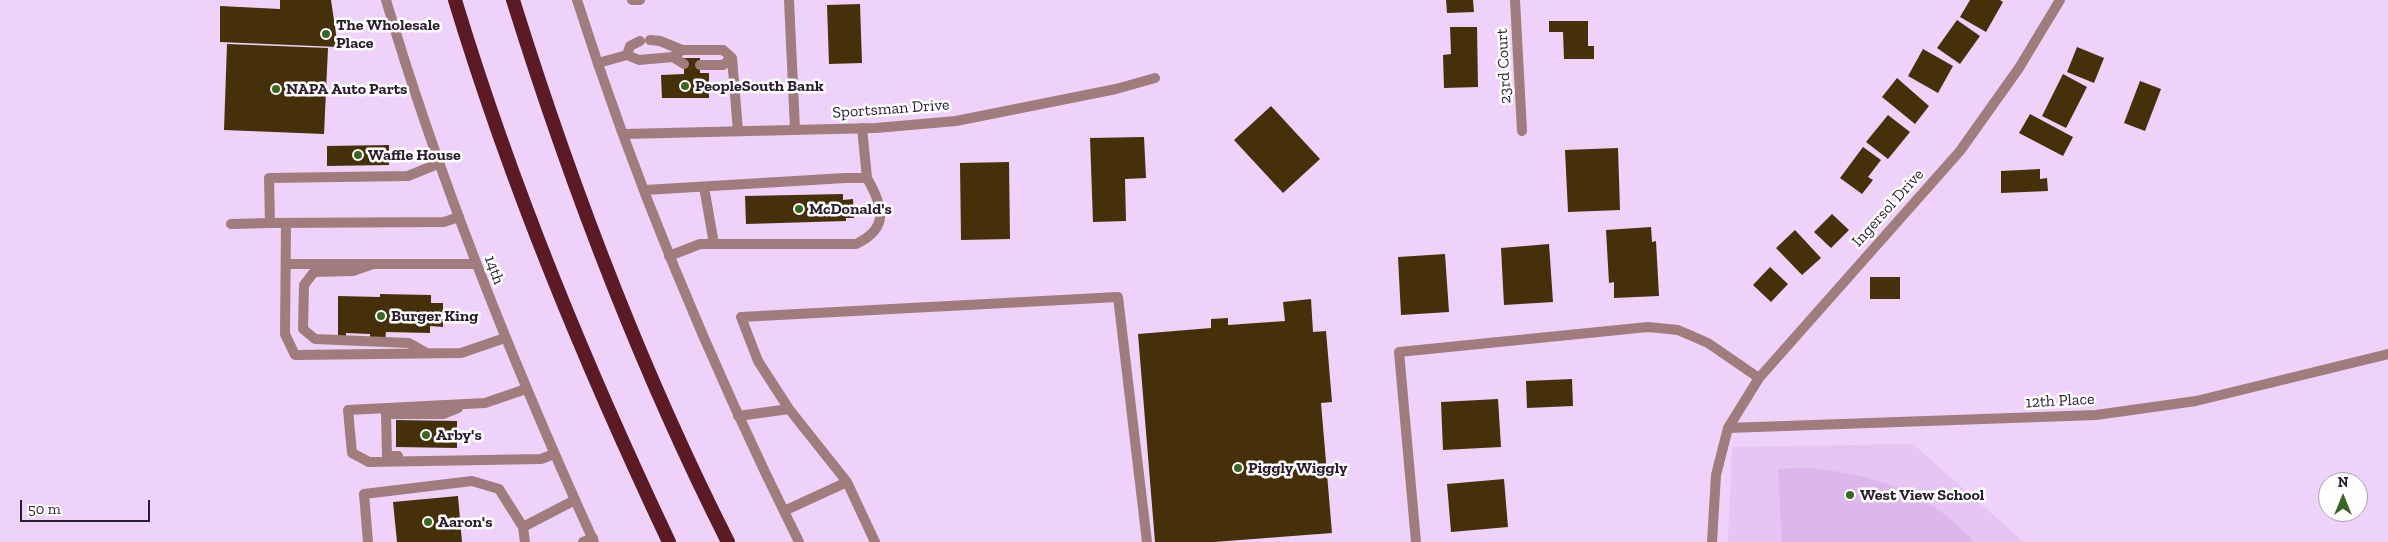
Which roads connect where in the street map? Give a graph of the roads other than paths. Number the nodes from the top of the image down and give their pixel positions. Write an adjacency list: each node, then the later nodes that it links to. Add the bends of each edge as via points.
1 (386, 0): 23 (street, 14th)
2 (455, 0): 54 (highway, via 499,136 571,326)
3 (513, 0): 55 (highway, via 571,175 614,289 662,402)
4 (577, 0): 14 (street)
5 (632, 0): 6 (street)
6 (640, 0)
7 (789, 0): 19 (street)
8 (1515, 0): 20 (street, 23rd Court)
9 (2060, 0): 39 (street, Ingersol Drive, via 2019,68 1960,151)
10 (682, 50): 11 (street, via 660,41 645,41 630,46); 12 (street); 13 (street, via 723,50)
11 (627, 56): 12 (street, via 639,60); 14 (street)
12 (673, 57): 15 (street)
13 (732, 58): 16 (street, via 723,65); 21 (street)
14 (598, 63): 22 (street)
15 (684, 64)
16 (700, 65)
17 (1155, 78): 18 (street, Sportsman Drive, via 996,114)
18 (862, 128): 19 (street, Sportsman Drive); 24 (street)
19 (795, 129): 21 (street, Sportsman Drive)
20 (1522, 131)
21 (738, 132): 22 (street, Sportsman Drive)
22 (624, 134): 26 (street)
23 (440, 163): 27 (street, 14th); 28 (street, via 408,176 270,178)
24 (867, 178): 25 (street); 31 (street, via 880,201 881,213 876,230 856,244)
25 (704, 187): 26 (street); 31 (street)
26 (645, 190): 32 (street)
27 (459, 217): 29 (street, via 444,222); 35 (street, 14th)
28 (270, 223): 29 (street); 30 (street)
29 (286, 223): 33 (street)
30 (231, 224)
31 (714, 244): 32 (street, via 700,244)
32 (669, 256): 43 (street)
33 (286, 264): 34 (street); 37 (street, via 285,334 295,355)
34 (373, 264): 35 (street); 37 (street, via 353,271 314,272 304,285 303,329 315,339 409,342)
35 (476, 264): 36 (street, 14th)
36 (505, 338): 37 (street, via 461,353); 40 (street, 14th)
37 (427, 353)
38 (2388, 354): 44 (street, 12th Place, via 2196,401 2096,415)
39 (1759, 378): 44 (street, Ingersol Drive); 59 (street, via 1708,343 1678,330 1648,327 1399,352)
40 (526, 389): 41 (street, via 486,403); 45 (street, 14th)
41 (466, 404): 46 (street, via 443,414 386,414 387,456 461,456); 46 (street, via 348,410 352,452 369,462)
42 (789, 409): 43 (street); 47 (street); 58 (street, via 758,361 740,318 1118,297)
43 (738, 416): 49 (street)
44 (1728, 428): 60 (street, Ingersol Drive, via 1716,475)
45 (554, 454): 46 (street, via 541,458); 48 (street, 14th)
46 (470, 460)
47 (848, 482): 49 (street); 57 (street)
48 (575, 500): 50 (street); 51 (street, 14th)
49 (784, 511): 56 (street)
50 (523, 527): 52 (street, via 499,488 472,481 364,494); 53 (street)
51 (590, 541)
52 (368, 542)
53 (524, 542)
54 (669, 542)
55 (728, 542)
56 (799, 542)
57 (874, 542)
58 (1148, 542)
59 (1416, 542)
60 (1712, 542)

